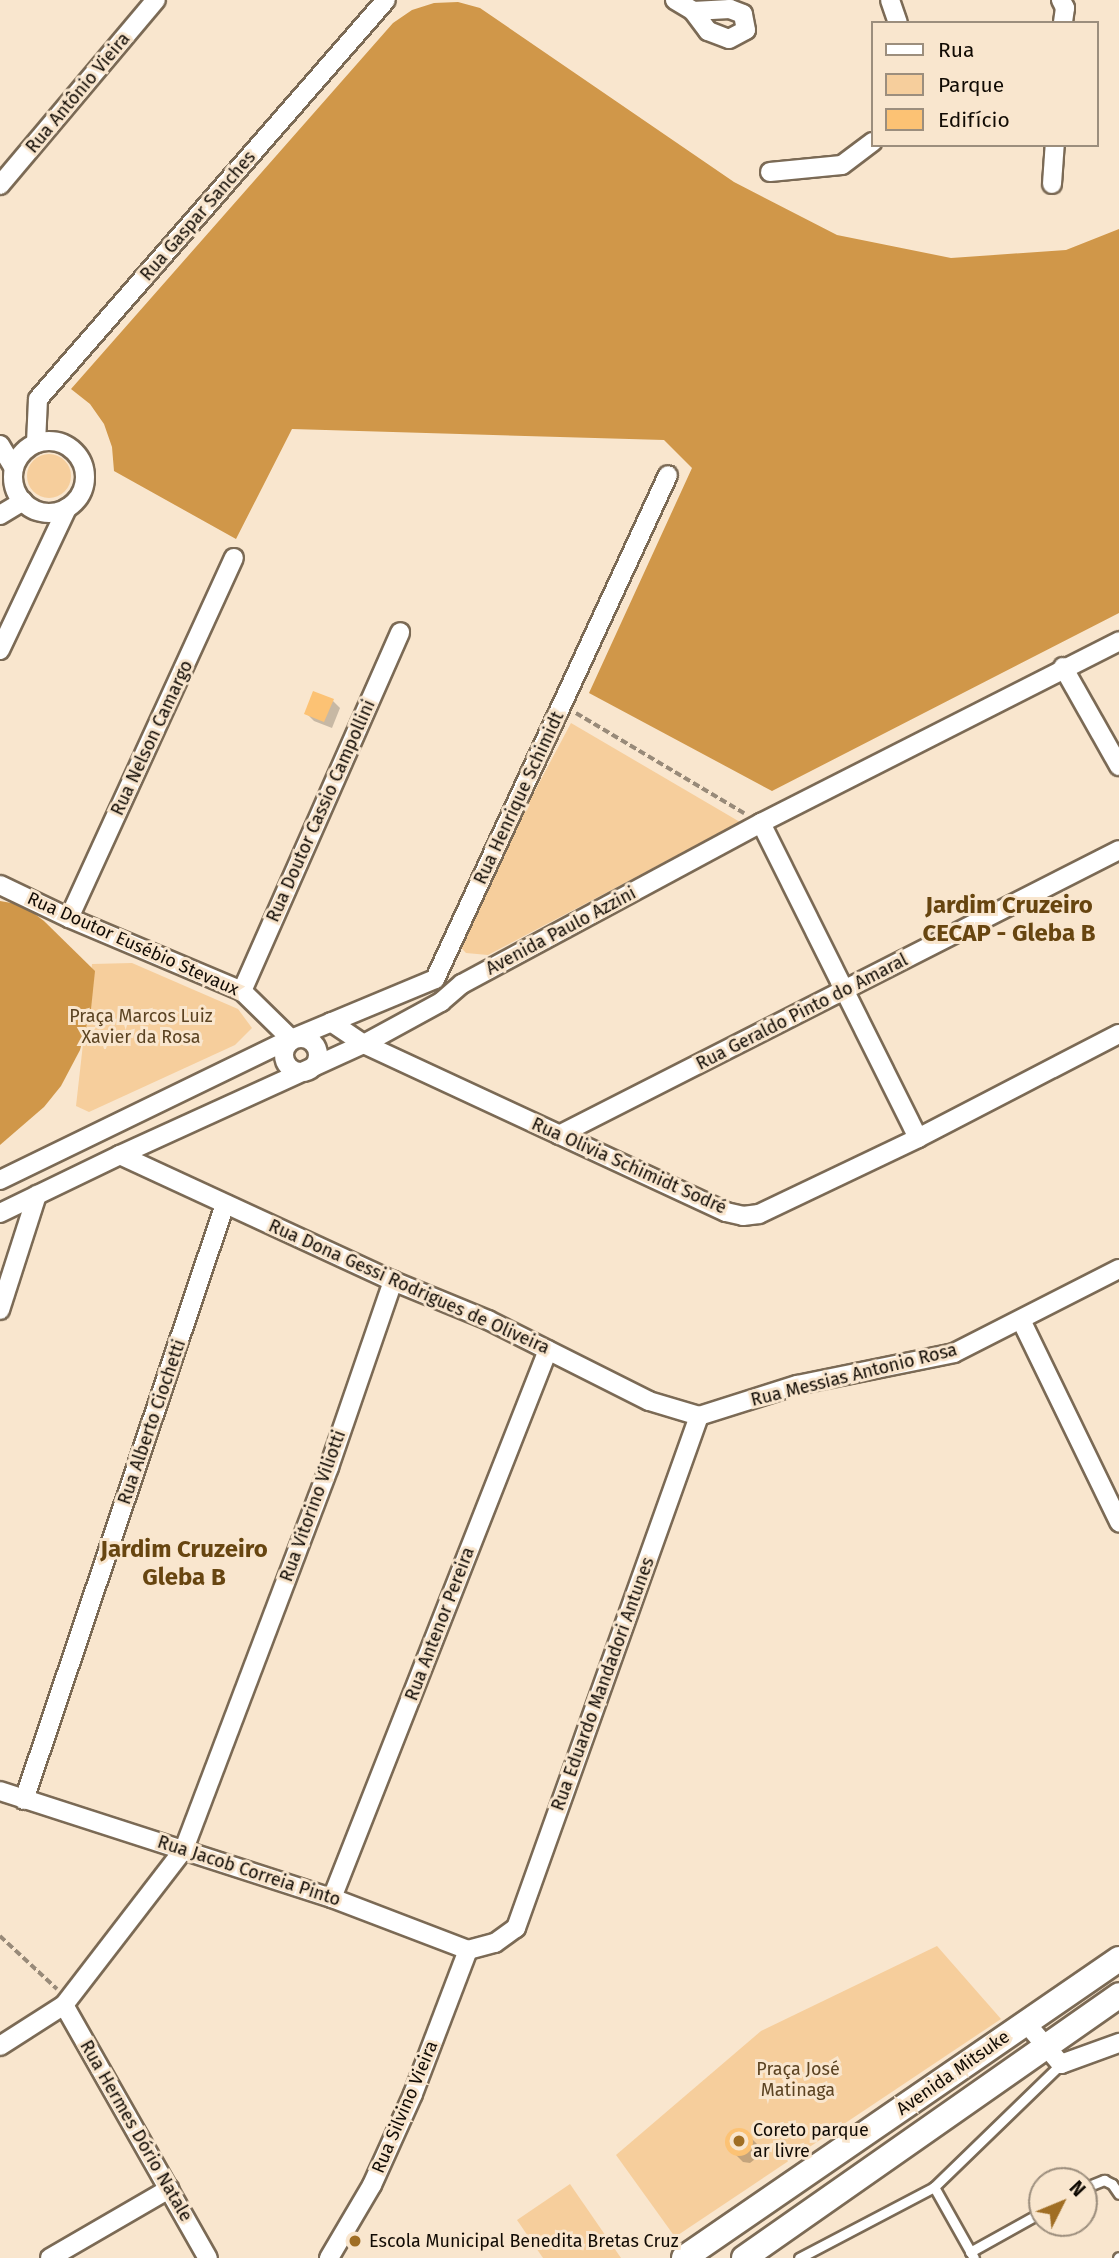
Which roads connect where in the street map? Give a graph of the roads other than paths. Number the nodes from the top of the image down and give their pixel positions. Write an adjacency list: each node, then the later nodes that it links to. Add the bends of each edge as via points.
1 (156, 0): 13 (street, Rua Antônio Vieira)
2 (386, 0): 14 (street, Rua Gaspar Sanches, via 38,399)
3 (675, 0): 6 (street)
4 (890, 0): 7 (street)
5 (1061, 0): 8 (street)
6 (694, 11)
7 (897, 21)
8 (1063, 21)
9 (870, 144): 11 (street, via 842,165)
10 (1055, 147): 12 (street)
11 (769, 172)
12 (1052, 184)
13 (0, 185)
14 (36, 443): 16 (street, via 26,449); 19 (street, via 70,447 84,466 83,490)
15 (0, 445): 16 (street)
16 (9, 475): 18 (street)
17 (668, 475): 31 (street, Rua Henrique Schimidt)
18 (23, 501): 19 (street, via 44,512); 20 (street)
19 (67, 508): 24 (street)
20 (0, 515)
21 (234, 558): 30 (street, Rua Nelson Camargo)
22 (400, 632): 33 (street, Rua Doutor Cassio Campollini)
23 (1119, 641): 25 (street, Avenida Paulo Azzini)
24 (0, 650)
25 (1063, 667): 26 (street); 27 (street, Avenida Paulo Azzini)
26 (1119, 766)
27 (761, 823): 32 (street, Avenida Paulo Azzini); 34 (street)
28 (1119, 850): 34 (street, Rua Geraldo Pinto do Amaral)
29 (0, 885): 30 (street, Rua Doutor Eusébio Stevaux)
30 (69, 918): 33 (street, Rua Doutor Eusébio Stevaux)
31 (435, 979): 32 (street); 35 (street); 36 (street)
32 (462, 985): 35 (street, Avenida Paulo Azzini)
33 (242, 990): 38 (street, Rua Doutor Eusébio Stevaux)
34 (846, 991): 41 (street, Rua Geraldo Pinto do Amaral); 42 (street)
35 (441, 1002): 39 (street, Avenida Paulo Azzini)
36 (331, 1022): 38 (street); 39 (street, Rua Olivia Schimidt Sodré)
37 (1119, 1034): 42 (street, Rua Olivia Schimidt Sodré)
38 (291, 1039): 40 (street, via 285,1051 288,1064 298,1071); 44 (street)
39 (364, 1044): 40 (street, Avenida Paulo Azzini); 41 (street, Rua Olivia Schimidt Sodré)
40 (310, 1070): 43 (street, Avenida Paulo Azzini)
41 (559, 1135): 42 (street, Rua Olivia Schimidt Sodré, via 743,1216 759,1214)
42 (918, 1138)
43 (120, 1155): 45 (street, Avenida Paulo Azzini); 46 (street, Rua Dona Gessi Rodrigues de Oliveira)
44 (0, 1180)
45 (37, 1195): 47 (street, Avenida Paulo Azzini); 50 (street)
46 (225, 1204): 49 (street, Rua Dona Gessi Rodrigues de Oliveira); 56 (street, Rua Alberto Ciochetti)
47 (0, 1213)
48 (1119, 1269): 51 (street, Rua Messias Antonio Rosa)
49 (393, 1281): 52 (street, Rua Dona Gessi Rodrigues de Oliveira); 57 (street, Rua Vitorino Viliotti)
50 (0, 1310)
51 (1021, 1320): 53 (street, Rua Messias Antonio Rosa, via 954,1353 797,1385); 54 (street)
52 (548, 1350): 53 (street, Rua Dona Gessi Rodrigues de Oliveira, via 649,1401); 58 (street, Rua Antenor Pereira)
53 (699, 1416): 59 (street, Rua Eduardo Mandadori Antunes, via 516,1928 495,1942)
54 (1119, 1522)
55 (0, 1791): 56 (street, Rua Jacob Correia Pinto)
56 (24, 1800): 57 (street, Rua Jacob Correia Pinto)
57 (184, 1849): 58 (street, Rua Jacob Correia Pinto); 62 (street, Rua Vitorino Viliotti)
58 (332, 1898): 59 (street, Rua Jacob Correia Pinto)
59 (468, 1950): 76 (street, Rua Silvino Vieira, via 413,2094 377,2173)
60 (1119, 1959): 63 (main road, Avenida Mitsuke)
61 (1119, 1995): 65 (main road, Avenida Mitsuke)
62 (64, 2005): 66 (street, Rua Vitorino Viliotti); 70 (street, Rua Hermes Dório Natale)
63 (1026, 2023): 65 (street); 77 (main road, Avenida Mitsuke)
64 (1119, 2043): 67 (street)
65 (1044, 2045): 67 (street); 78 (main road, Avenida Mitsuke)
66 (0, 2046)
67 (1061, 2064): 69 (lane)
68 (1098, 2182): 71 (lane, via 1112,2184)
69 (934, 2187): 73 (lane); 79 (lane)
70 (169, 2189): 74 (street); 75 (street, Rua Hermes Dório Natale)
71 (1119, 2194)
72 (1028, 2221): 73 (lane)
73 (972, 2255)
74 (50, 2258)
75 (208, 2258)
76 (329, 2258)
77 (684, 2258)
78 (744, 2258)
79 (799, 2258)

